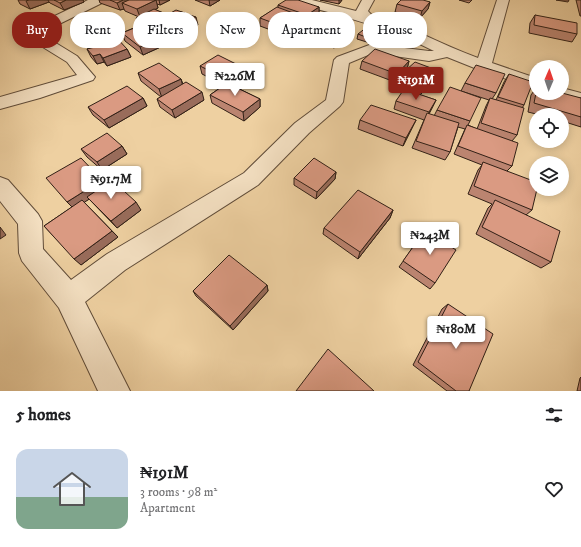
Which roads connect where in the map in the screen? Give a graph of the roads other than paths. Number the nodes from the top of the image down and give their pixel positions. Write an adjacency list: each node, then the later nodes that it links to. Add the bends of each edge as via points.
1 (98, 0): 13 (street, via 43,27 38,38 72,59 87,77)
2 (297, 0): 6 (street)
3 (368, 0): 5 (street)
4 (503, 0): 9 (street)
5 (363, 13)
6 (363, 17)
7 (427, 42): 8 (street)
8 (448, 52): 9 (street); 15 (street, via 429,56 372,48 342,60 334,102 302,128 251,179 116,262)
9 (483, 66): 10 (street)
10 (529, 82)
11 (569, 95): 12 (street)
12 (581, 99)
13 (0, 103)
14 (0, 186): 15 (street, via 30,221 32,253)
15 (69, 298): 16 (street)
16 (114, 391)

